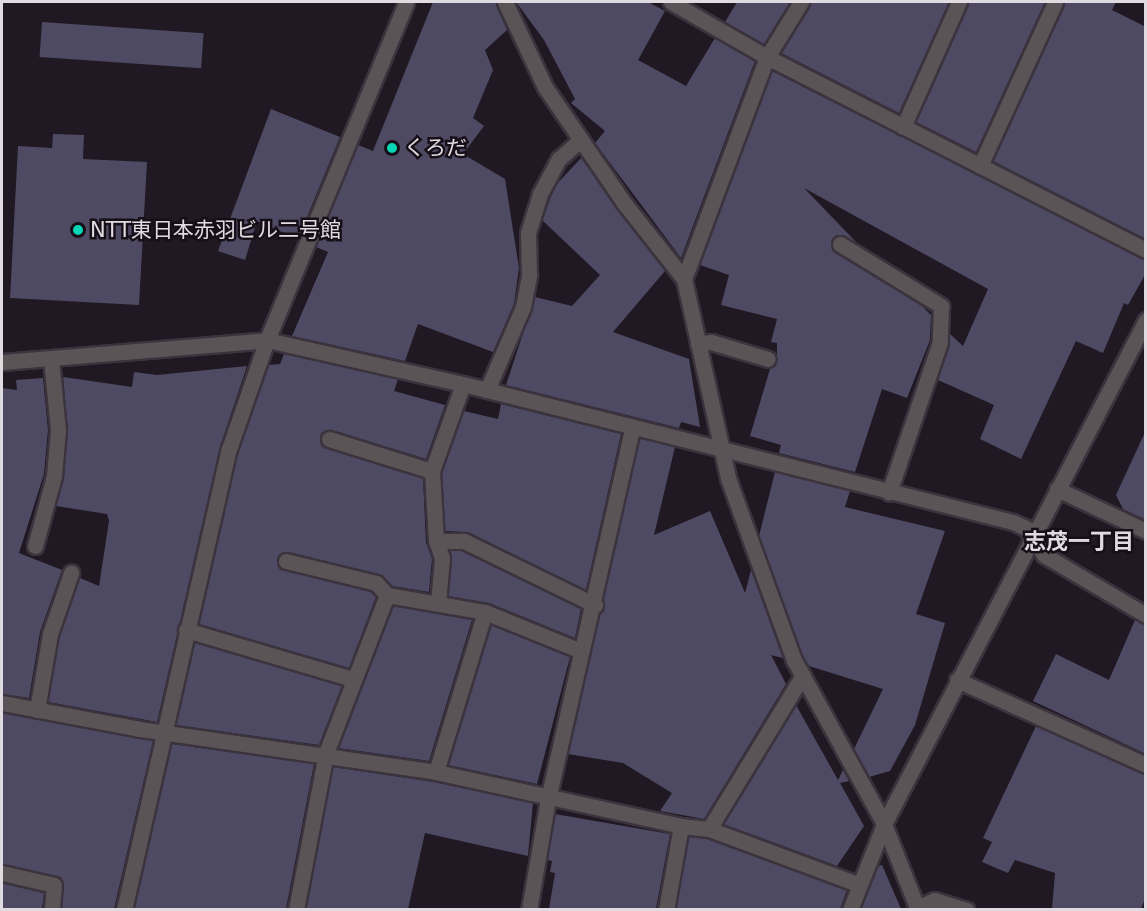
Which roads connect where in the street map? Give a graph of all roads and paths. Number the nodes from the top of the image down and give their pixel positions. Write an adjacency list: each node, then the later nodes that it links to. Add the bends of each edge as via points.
1 (406, 2): 15 (street)
2 (505, 2): 9 (street, via 545,87)
3 (671, 2): 7 (street)
4 (801, 2): 7 (street)
5 (960, 2): 8 (street)
6 (1055, 2): 10 (street)
7 (767, 57): 8 (street); 13 (street)
8 (903, 127): 10 (street)
9 (580, 140): 13 (street); 21 (street, via 559,159 540,194 528,233 523,307)
10 (980, 166): 12 (street)
11 (840, 244): 27 (street, via 941,306 940,342)
12 (1146, 250)
13 (684, 279): 16 (street)
14 (1146, 320): 26 (street)
15 (267, 340): 17 (street); 20 (street); 39 (street, via 229,449)
16 (698, 344): 18 (street, via 711,342); 24 (street)
17 (51, 358): 19 (street); 31 (street, via 58,430 54,476)
18 (768, 359)
19 (2, 362)
20 (463, 384): 21 (street); 25 (street)
21 (487, 390): 22 (street)
22 (632, 429): 24 (street); 36 (street)
23 (329, 439): 25 (street)
24 (721, 449): 27 (street); 41 (street, via 728,478)
25 (432, 471): 30 (street)
26 (1057, 489): 28 (street); 29 (street)
27 (889, 493): 29 (street, via 1013,522 1026,528)
28 (1146, 531)
29 (1030, 538): 38 (street, via 1044,555); 43 (street)
30 (436, 541): 35 (street, via 442,558); 36 (street, via 464,541)
31 (35, 546)
32 (286, 561): 34 (street, via 376,583)
33 (72, 573): 45 (street, via 50,634)
34 (387, 595): 35 (street); 42 (street)
35 (438, 603): 37 (street)
36 (595, 605): 40 (street)
37 (485, 612): 40 (street); 49 (street)
38 (1146, 615)
39 (186, 630): 42 (street); 46 (street)
40 (581, 651): 50 (street)
41 (803, 675): 51 (street); 53 (street)
42 (353, 679): 47 (street)
43 (957, 680): 48 (street); 51 (street)
44 (2, 704): 45 (street)
45 (37, 710): 46 (street)
46 (163, 732): 47 (street); 57 (street)
47 (326, 753): 49 (street); 58 (street)
48 (1146, 765)
49 (436, 772): 50 (street)
50 (548, 798): 52 (street); 59 (street)
51 (884, 824): 55 (street); 62 (street)
52 (681, 826): 53 (street); 60 (street)
53 (709, 829): 55 (street)
54 (2, 873): 56 (street, via 54,885)
55 (858, 884): 61 (street)
56 (52, 909)
57 (124, 909)
58 (296, 909)
59 (529, 909)
60 (666, 909)
61 (850, 909)
62 (918, 909): 63 (street, via 934,900)
63 (966, 909)

